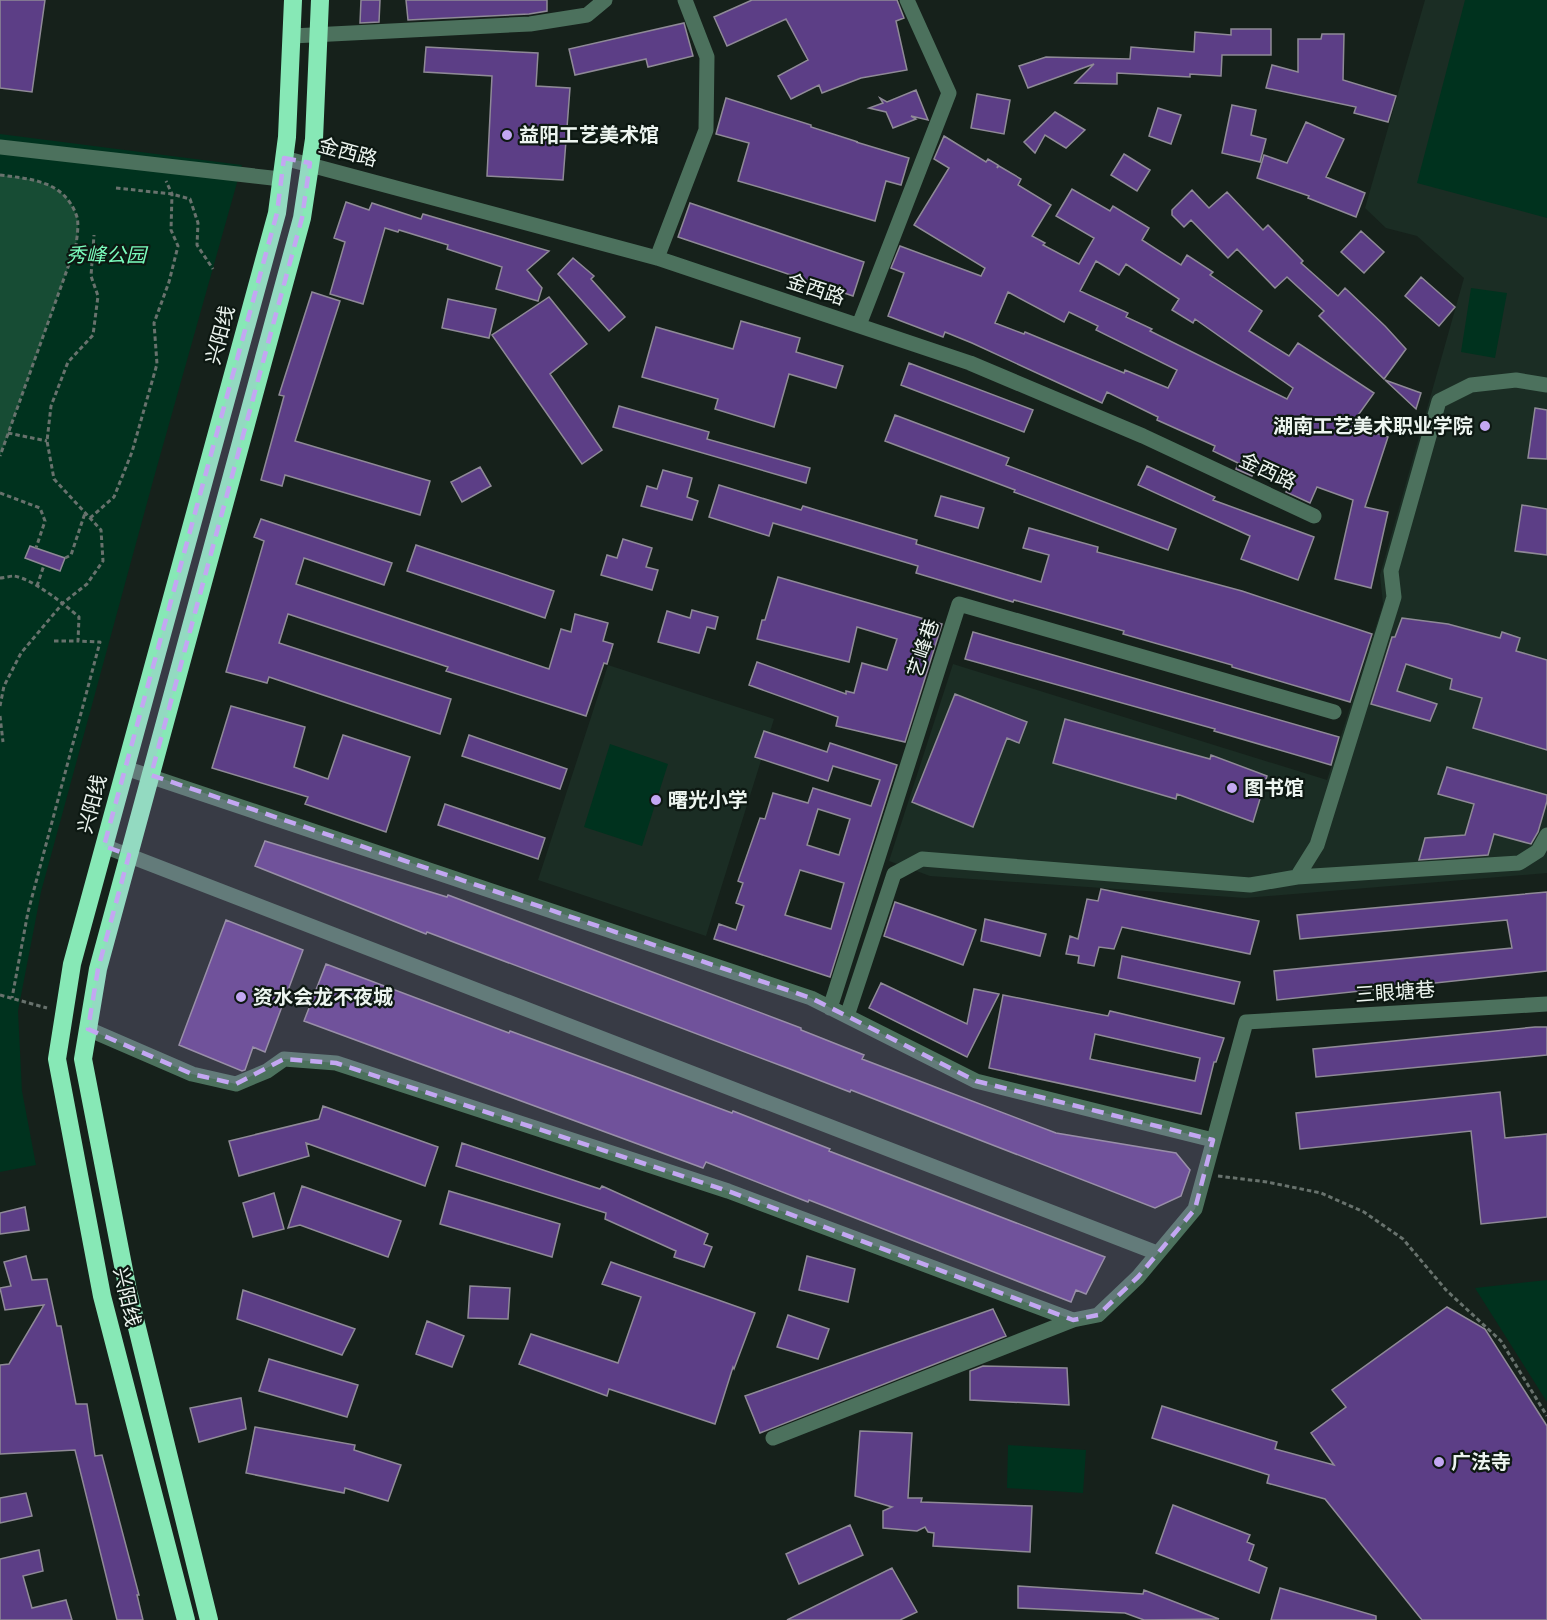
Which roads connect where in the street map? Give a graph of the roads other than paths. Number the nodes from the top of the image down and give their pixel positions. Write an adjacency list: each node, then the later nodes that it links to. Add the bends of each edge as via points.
1 (293, 0): 7 (highway, 兴阳线)
2 (320, 0): 6 (highway, 兴阳线)
3 (605, 0): 6 (street, via 587,15 530,24)
4 (685, 0): 12 (street, via 707,57 706,130)
5 (907, 0): 13 (street, via 949,93)
6 (318, 35): 7 (street); 10 (highway, 兴阳线)
7 (292, 36): 9 (highway, 兴阳线)
8 (0, 147): 11 (street)
9 (284, 158): 10 (street, 金西路); 11 (highway, 兴阳线)
10 (310, 163): 12 (street, 金西路); 18 (highway, 兴阳线, via 302,218)
11 (281, 179): 17 (highway, 兴阳线, via 273,224)
12 (657, 258): 13 (street, 金西路)
13 (859, 325): 15 (street, 金西路, via 981,367 1143,436)
14 (1547, 385): 22 (street, via 1516,380 1471,385 1439,400 1391,571 1394,597 1317,845)
15 (1314, 516)
16 (1334, 712): 24 (street, 艺峰巷, via 959,604)
17 (126, 768): 18 (street); 20 (highway, 兴阳线)
18 (151, 776): 21 (highway, 兴阳线); 24 (street, via 799,994)
19 (1547, 835): 22 (street, via 1538,851 1519,862)
20 (104, 846): 21 (street); 31 (highway, 兴阳线, via 72,964 57,1059 102,1296)
21 (129, 855): 26 (highway, 兴阳线, via 98,969); 28 (street)
22 (1297, 877): 25 (street, via 1250,885 922,859 894,874)
23 (1547, 1004): 27 (street, 三眼塘巷, via 1246,1022)
24 (830, 1008): 25 (street)
25 (847, 1016): 27 (street, via 976,1081)
26 (88, 1029): 29 (street, via 192,1074 236,1084 284,1059 336,1063 728,1191); 32 (highway, 兴阳线, via 83,1059 128,1291)
27 (1213, 1140): 28 (street, via 1195,1209)
28 (1157, 1253): 29 (street, via 1098,1315)
29 (1073, 1320): 30 (street)
30 (773, 1438)
31 (186, 1620)
32 (209, 1620)

